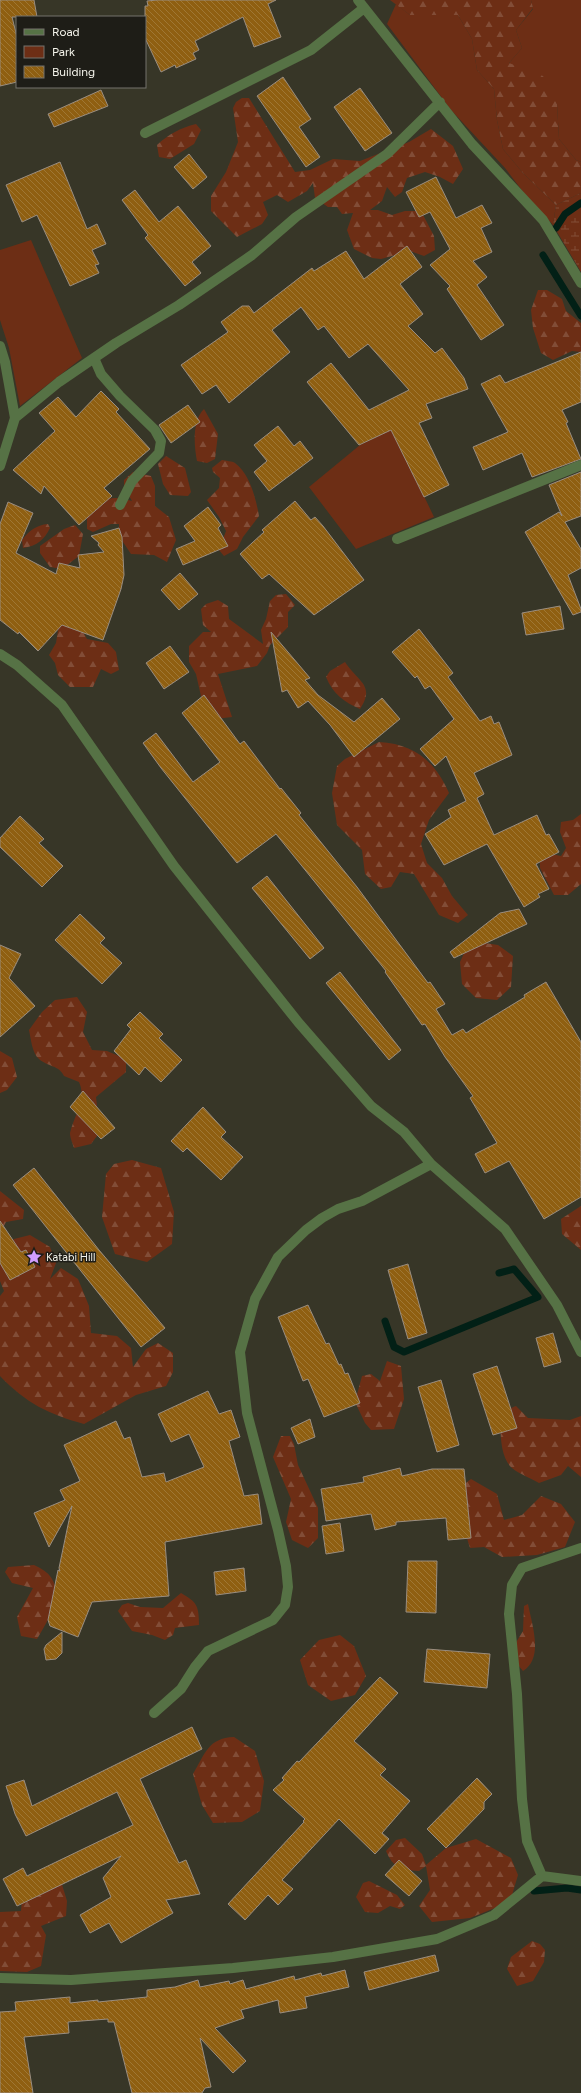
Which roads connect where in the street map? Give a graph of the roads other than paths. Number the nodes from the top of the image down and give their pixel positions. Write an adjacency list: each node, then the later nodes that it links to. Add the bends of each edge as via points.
1 (361, 4): 2 (street); 3 (street, via 311,50)
2 (440, 102): 4 (street, via 472,144 543,220); 6 (street, via 387,154 296,217 252,254 180,305)
3 (145, 133)
4 (581, 283)
5 (0, 346): 7 (street)
6 (94, 358): 7 (street, via 59,382); 10 (street, via 101,374 155,430 161,441 159,453 132,480)
7 (15, 418): 9 (street)
8 (581, 465): 11 (street)
9 (0, 466)
10 (120, 505)
11 (397, 539)
12 (0, 654): 13 (street, via 17,665 62,705 174,866 288,1010 371,1106 404,1132)
13 (431, 1164): 14 (street, via 505,1229 556,1305); 16 (street, via 362,1201 338,1209 322,1218 278,1257 255,1299 240,1352 247,1412 286,1566 288,1587 285,1605 273,1620 208,1651 181,1689)
14 (581, 1352)
15 (581, 1548): 17 (street, via 522,1568 512,1585 509,1614 517,1694 522,1799 527,1841)
16 (154, 1713)
17 (542, 1876): 18 (street); 19 (street, via 494,1915 437,1939 333,1957 233,1968 72,1980)
18 (581, 1881)
19 (0, 1978)

